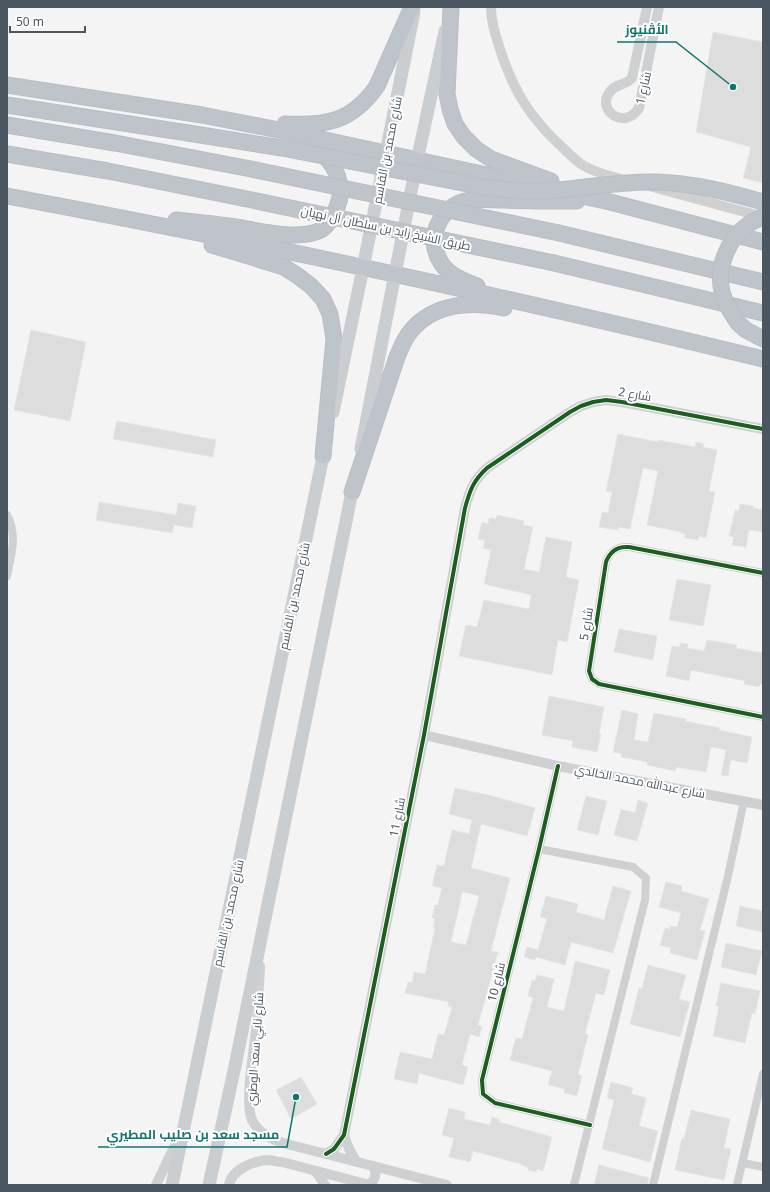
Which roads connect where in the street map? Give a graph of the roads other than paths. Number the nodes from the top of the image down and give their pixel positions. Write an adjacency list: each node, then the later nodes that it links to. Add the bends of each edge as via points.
1 (414, 7): 8 (highway, via 377,86 356,110 340,119 305,125); 11 (main road, شارع محمد بن القاسم)
2 (451, 7): 13 (main road); 15 (highway, via 447,94 455,124 464,137 491,159)
3 (491, 7): 18 (street, via 495,34 521,100 552,138 576,160 600,173)
4 (647, 7): 5 (street, شارع 1, via 632,78 629,82 614,87 607,96 608,110 616,117 630,117 639,108)
5 (659, 7)
6 (7, 86): 8 (highway)
7 (7, 105): 16 (highway, bridge, via 255,143 503,190 542,191 616,183 656,182 706,187)
8 (202, 115): 10 (highway)
9 (7, 125): 22 (highway, bridge, via 251,169 559,233)
10 (284, 131): 11 (highway); 17 (highway, via 324,155 334,167 340,182 340,197 332,220 321,230 305,235 286,234 193,222)
11 (386, 153): 13 (highway); 20 (main road, شارع محمد بن القاسم)
12 (7, 154): 24 (highway, طريق الشيخ زايد بن سلطان آل نهيان, bridge, via 108,170 554,263)
13 (417, 161): 15 (highway); 21 (main road)
14 (7, 196): 17 (highway)
15 (610, 202): 19 (highway); 23 (highway, via 477,200 460,203 446,212 436,227 434,244 437,257 445,269 464,281)
16 (763, 202)
17 (121, 217): 20 (highway); 29 (highway, via 284,267 312,286 323,299 330,314 334,339)
18 (763, 217): 26 (highway, bridge, via 749,224 737,235 722,263 720,279 729,310 738,323)
19 (763, 242)
20 (363, 268): 21 (highway); 29 (main road, شارع محمد بن القاسم)
21 (394, 275): 23 (highway); 31 (main road)
22 (763, 282)
23 (518, 301): 25 (highway)
24 (763, 313)
25 (677, 338): 27 (highway); 31 (highway, via 489,305 470,304 442,309 420,322 403,342)
26 (763, 339)
27 (763, 358)
28 (763, 429): 30 (street, شارع 2, via 622,402 593,402 570,412 487,468)
29 (323, 456): 44 (main road, شارع محمد بن القاسم)
30 (477, 478): 36 (street, شارع 11, via 469,492 465,508)
31 (352, 492): 41 (main road)
32 (7, 515): 34 (street, via 12,526 13,542)
33 (763, 573): 35 (street, شارع 5, via 629,547 615,550 606,562 589,671 592,679 599,684)
34 (7, 576)
35 (763, 717)
36 (424, 735): 37 (street, شارع عبدالله محمد الخالدي); 45 (street, شارع 11)
37 (558, 766): 38 (street, شارع عبدالله محمد الخالدي); 40 (street, شارع 10)
38 (744, 801): 39 (street, شارع عبدالله محمد الخالدي); 63 (street)
39 (763, 805)
40 (539, 849): 43 (street, شارع 10, via 482,1080 483,1094 495,1103); 43 (street, via 633,866 646,878 645,900)
41 (262, 937): 46 (street, شارع نابي سعد الوطري, via 250,1093 252,1120 259,1131 271,1139); 57 (main road)
42 (763, 1074): 49 (street)
43 (590, 1124): 62 (street)
44 (183, 1129): 55 (street); 56 (main road, شارع محمد بن القاسم)
45 (344, 1135): 47 (street, شارع 11, via 334,1149); 48 (street)
46 (310, 1150): 47 (street, شارع نابي سعد الوطري); 52 (street, via 302,1158)
47 (326, 1154): 48 (street, شارع نابي سعد الوطري)
48 (357, 1162): 50 (street, شارع نابي سعد الوطري)
49 (743, 1163): 51 (street); 64 (street)
50 (373, 1166): 60 (street, via 376,1176); 61 (street, شارع نابي سعد الوطري)
51 (763, 1167)
52 (304, 1168): 53 (street); 58 (street, via 270,1160 254,1163 236,1174)
53 (316, 1172): 54 (street); 59 (street)
54 (354, 1184): 60 (street)
55 (156, 1185)
56 (172, 1185)
57 (209, 1185)
58 (229, 1185)
59 (325, 1185)
60 (370, 1185)
61 (447, 1185)
62 (574, 1185)
63 (653, 1185)
64 (737, 1185)

